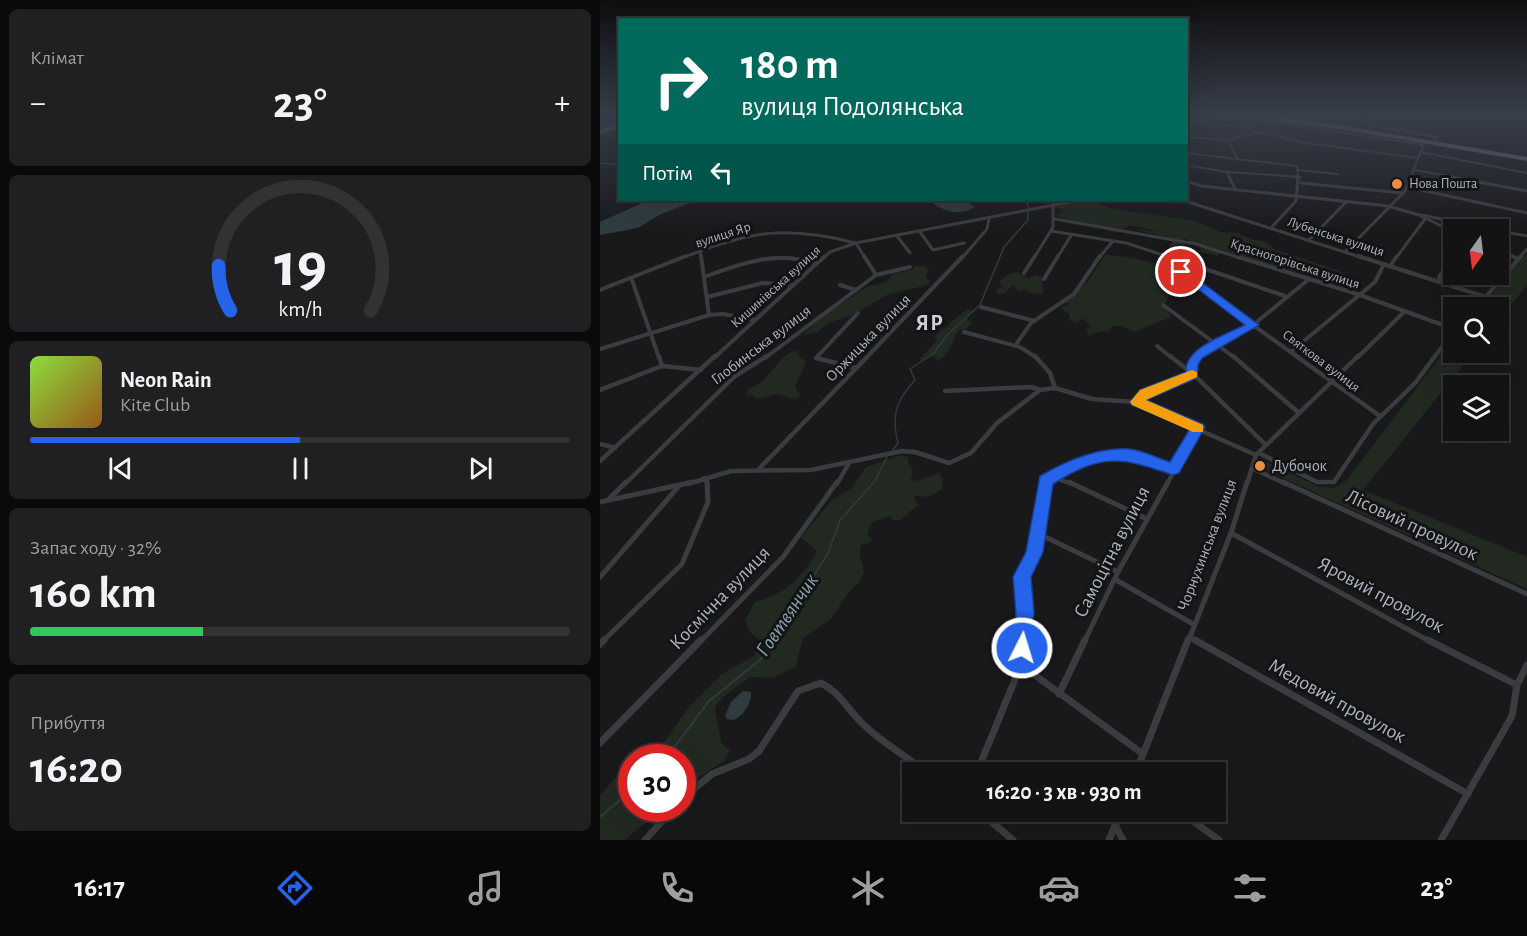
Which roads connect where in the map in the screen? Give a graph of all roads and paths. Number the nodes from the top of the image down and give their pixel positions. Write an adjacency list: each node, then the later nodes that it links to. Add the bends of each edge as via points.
1 (1188, 153): 10 (street)
2 (1235, 153): 10 (street)
3 (1382, 153): 8 (street)
4 (1420, 153): 8 (street)
5 (1426, 153): 15 (street)
6 (1489, 153): 9 (highway)
7 (1497, 153): 9 (highway)
8 (1418, 158): 13 (street)
9 (1527, 159)
10 (1238, 160): 12 (street, via 1297,166)
11 (1188, 165): 14 (street)
12 (1298, 170): 16 (street); 17 (street)
13 (1415, 170): 20 (street); 22 (street)
14 (1227, 172): 17 (street); 21 (street)
15 (1527, 173)
16 (1338, 174)
17 (1300, 177): 19 (street)
18 (1188, 183): 21 (street)
19 (1301, 183): 23 (street); 24 (street)
20 (1407, 187): 23 (street); 30 (street)
21 (1235, 189): 24 (street)
22 (1527, 191)
23 (1402, 193): 29 (street)
24 (1300, 196): 27 (street); 37 (street, via 1298,203)
25 (1073, 201): 28 (street, Кишинівська вулиця)
26 (1185, 201): 37 (street, Лубенська вулиця)
27 (1346, 202): 29 (street); 44 (street)
28 (1053, 204): 32 (street, Кишинівська вулиця); 33 (street)
29 (1389, 206): 31 (street); 49 (street)
30 (1527, 213)
31 (1419, 215): 34 (street); 35 (street)
32 (989, 219): 39 (street, Кишинівська вулиця); 93 (street, Оржицька вулиця, via 987,229)
33 (1055, 219): 38 (street); 65 (street, Красногорівська вулиця, via 1196,244)
34 (1425, 219): 36 (street); 57 (street)
35 (1443, 220)
36 (1443, 227)
37 (1271, 228): 44 (street, Лубенська вулиця)
38 (1051, 231): 41 (street); 60 (street)
39 (920, 232): 42 (street, Кишинівська вулиця); 47 (street, via 933,250)
40 (1509, 233): 43 (street)
41 (1072, 234): 45 (street); 63 (street)
42 (897, 236): 46 (street, Кишинівська вулиця); 51 (street)
43 (1527, 237)
44 (1309, 240): 49 (street, Лубенська вулиця)
45 (1113, 241): 54 (street); 81 (street, via 1084,284)
46 (856, 243): 50 (street, вулиця Яр, via 816,233 772,231); 55 (street, Кишинівська вулиця, via 833,250); 61 (street)
47 (964, 243)
48 (1527, 249): 53 (street)
49 (1346, 251): 56 (street, Лубенська вулиця)
50 (700, 252): 62 (street); 64 (street, вулиця Яр)
51 (910, 253)
52 (1509, 255): 53 (street)
53 (1516, 258): 73 (street)
54 (1185, 262): 72 (street); 82 (street, Святкова вулиця, via 1179,268 1181,272)
55 (816, 264): 62 (street, вулиця Яр, via 794,258 770,258); 67 (street, Кишинівська вулиця)
56 (1384, 264): 57 (street, Лубенська вулиця); 71 (street, via 1379,278)
57 (1391, 265): 66 (street, Лубенська вулиця)
58 (910, 267): 61 (street, Глобинська вулиця)
59 (1443, 271): 66 (street)
60 (1024, 273)
61 (876, 275): 70 (street, Глобинська вулиця)
62 (704, 277): 74 (street)
63 (1044, 279)
64 (632, 280): 69 (street, вулиця Яр); 85 (street)
65 (1310, 280): 71 (street, Красногорівська вулиця); 72 (street)
66 (1440, 281): 73 (street, Лубенська вулиця)
67 (793, 285): 74 (street, via 763,283); 80 (street, Кишинівська вулиця)
68 (840, 285): 70 (street)
69 (600, 290)
70 (856, 290): 117 (street, Глобинська вулиця, via 735,376)
71 (1357, 294): 77 (street, Красногорівська вулиця); 91 (street)
72 (1285, 296): 82 (street)
73 (1483, 296)
74 (707, 297): 79 (street)
75 (1163, 305): 87 (street)
76 (981, 307): 81 (street)
77 (1405, 311): 83 (street, Красногорівська вулиця); 96 (street, Чорнухинська вулиця)
78 (858, 314): 93 (street, via 816,358)
79 (709, 315): 80 (street); 85 (street)
80 (754, 320): 94 (street, Кишинівська вулиця)
81 (1035, 321): 86 (street)
82 (1253, 325): 87 (street); 91 (street, Святкова вулиця)
83 (1443, 325)
84 (964, 332): 86 (street, via 1002,343)
85 (649, 333): 90 (street); 92 (street)
86 (1017, 343): 97 (street, via 1049,368)
87 (1218, 343): 95 (street, via 1194,360); 102 (street)
88 (1443, 344): 103 (street, via 1416,382)
89 (1157, 346): 95 (street)
90 (600, 349)
91 (1292, 351): 96 (street, Святкова вулиця)
92 (662, 366): 94 (street); 98 (street)
93 (856, 368): 113 (street, Оржицька вулиця)
94 (701, 369): 107 (street, Кишинівська вулиця)
95 (1192, 375): 101 (street, via 1145,393); 106 (street)
96 (1334, 382): 102 (street, Чорнухинська вулиця); 103 (street, Святкова вулиця)
97 (1056, 388): 99 (street); 101 (street, via 1092,399)
98 (600, 390)
99 (1040, 390): 100 (street, via 1031,387); 110 (street, via 997,423 962,459 949,463 902,451)
100 (945, 391)
101 (1136, 402): 104 (street)
102 (1299, 413): 106 (street, Чорнухинська вулиця)
103 (1380, 416): 108 (street, via 1339,476 1330,483 1317,482)
104 (1198, 427): 108 (street); 112 (street, Самоцітна вулиця)
105 (600, 444): 107 (street)
106 (1266, 445): 108 (street, Чорнухинська вулиця)
107 (615, 448): 109 (street, Кишинівська вулиця)
108 (1257, 454): 111 (street, Чорнухинська вулиця)
109 (600, 461)
110 (849, 463): 113 (street, via 811,470); 133 (street, Космічна вулиця, via 783,557)
111 (1252, 468): 121 (street, Чорнухинська вулиця); 125 (street, Лісовий провулок)
112 (1173, 469): 114 (street, via 1122,454 1095,458); 119 (street, Самоцітна вулиця)
113 (758, 470): 115 (street)
114 (1050, 476): 119 (street); 120 (street)
115 (704, 478): 116 (street); 128 (street, via 708,483 708,502 682,564)
116 (679, 486): 117 (street); 123 (street)
117 (608, 500): 118 (street)
118 (600, 502)
119 (1147, 519): 122 (street, Самоцітна вулиця)
120 (1037, 532): 122 (street); 130 (street, via 1034,552 1022,577 1025,613)
121 (1231, 533): 126 (street, Чорнухинська вулиця); 131 (street, Яровий провулок)
122 (1118, 572): 124 (street, Самоцітна вулиця)
123 (600, 577)
124 (1116, 580): 126 (street); 132 (street, Самоцітна вулиця)
125 (1527, 594)
126 (1193, 624): 127 (street, Чорнухинська вулиця)
127 (1188, 637): 134 (street, Чорнухинська вулиця); 139 (street, Медовий провулок)
128 (600, 645)
129 (1527, 664): 131 (street)
130 (1021, 665): 132 (street); 136 (street)
131 (1517, 685): 139 (street, via 1512,716)
132 (1059, 694): 134 (street)
133 (600, 743)
134 (1143, 754): 137 (street, Чорнухинська вулиця)
135 (914, 762): 138 (street, via 876,736 835,690 821,683 798,691 759,751 712,774)
136 (982, 762)
137 (1140, 762)
138 (696, 787)
139 (1468, 794): 150 (street)
140 (661, 822): 145 (street)
141 (992, 822): 146 (street)
142 (1116, 822): 144 (street)
143 (1195, 822): 149 (street)
144 (1115, 825): 147 (street); 148 (street)
145 (645, 840)
146 (1013, 840)
147 (1108, 840)
148 (1123, 840)
149 (1219, 840)
150 (1441, 840)

